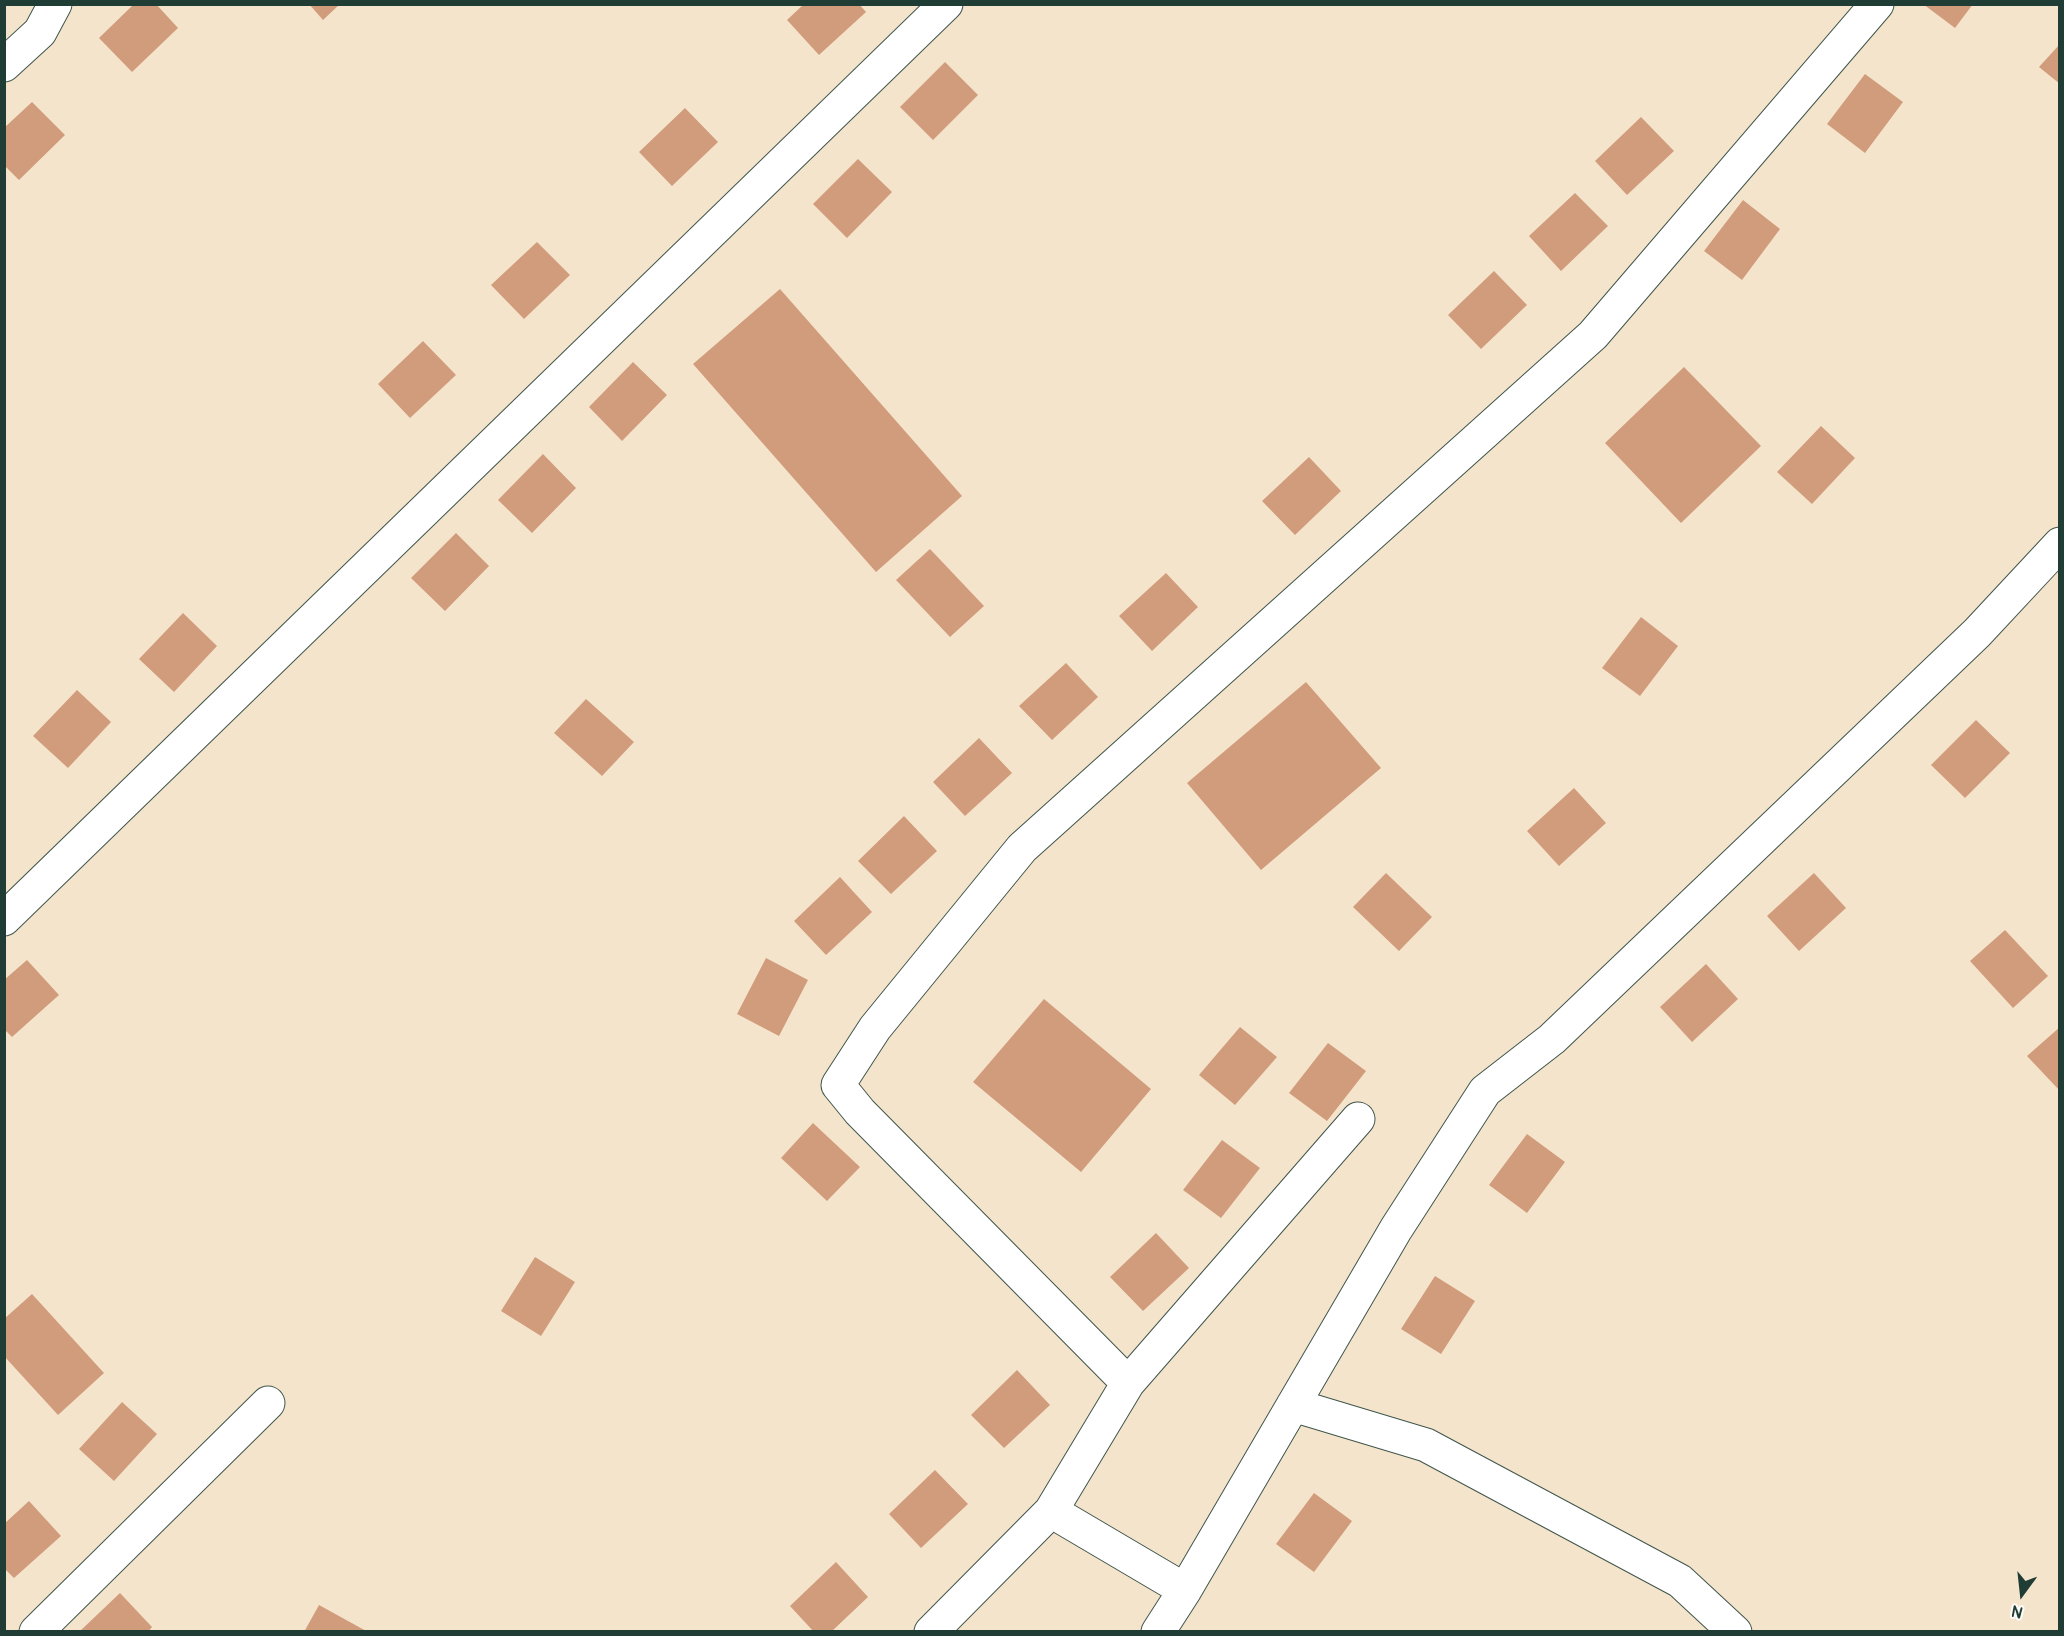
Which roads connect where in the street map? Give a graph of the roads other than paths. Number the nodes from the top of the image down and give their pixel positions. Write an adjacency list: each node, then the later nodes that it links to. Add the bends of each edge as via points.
1 (55, 4): 4 (street, via 40,32)
2 (946, 4): 6 (street)
3 (1878, 4): 8 (street, via 1593,335 1022,848 875,1028 838,1085 860,1112)
4 (4, 65)
5 (2060, 544): 10 (street, via 1977,633 1587,1006 1485,1091 1396,1229)
6 (4, 919)
7 (1358, 1119): 8 (street)
8 (1128, 1383): 11 (street)
9 (268, 1403): 13 (street)
10 (1293, 1405): 12 (street); 16 (street, via 1426,1445 1680,1581)
11 (1051, 1511): 12 (street); 14 (street)
12 (1185, 1590): 15 (street)
13 (36, 1632)
14 (931, 1632)
15 (1158, 1632)
16 (1735, 1632)

